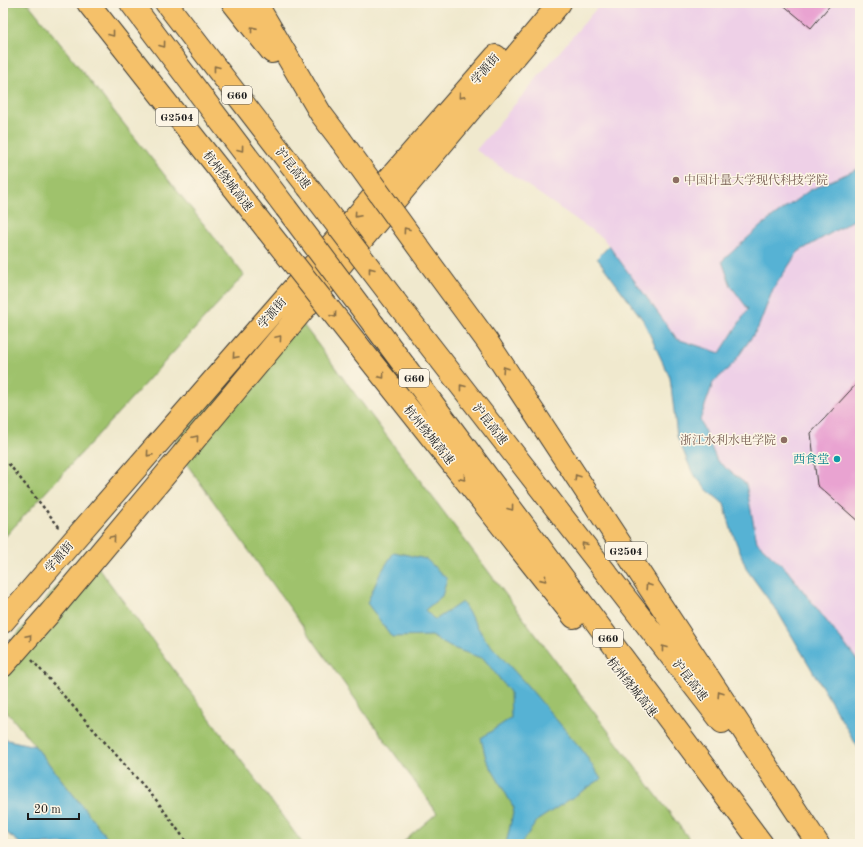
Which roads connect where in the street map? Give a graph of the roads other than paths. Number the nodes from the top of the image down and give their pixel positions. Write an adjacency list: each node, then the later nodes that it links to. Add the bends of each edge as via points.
1 (88, 3): 11 (main road, 杭州绕城高速 / G2504, one-way to 11, bridge, via 575,618)
2 (131, 3): 11 (main road, G60, one-way to 11, bridge)
3 (166, 3): 12 (main road, 沪昆高速 / G60, one-way to 3, bridge)
4 (233, 3): 8 (main road, one-way to 4)
5 (256, 3): 8 (main road, G2504)
6 (541, 3): 9 (main road, 学源街, one-way to 9)
7 (560, 3): 10 (main road, one-way to 7)
8 (321, 114): 12 (main road, G2504, one-way to 8, bridge, via 487,341)
9 (3, 622)
10 (3, 666)
11 (761, 844)
12 (818, 844)

